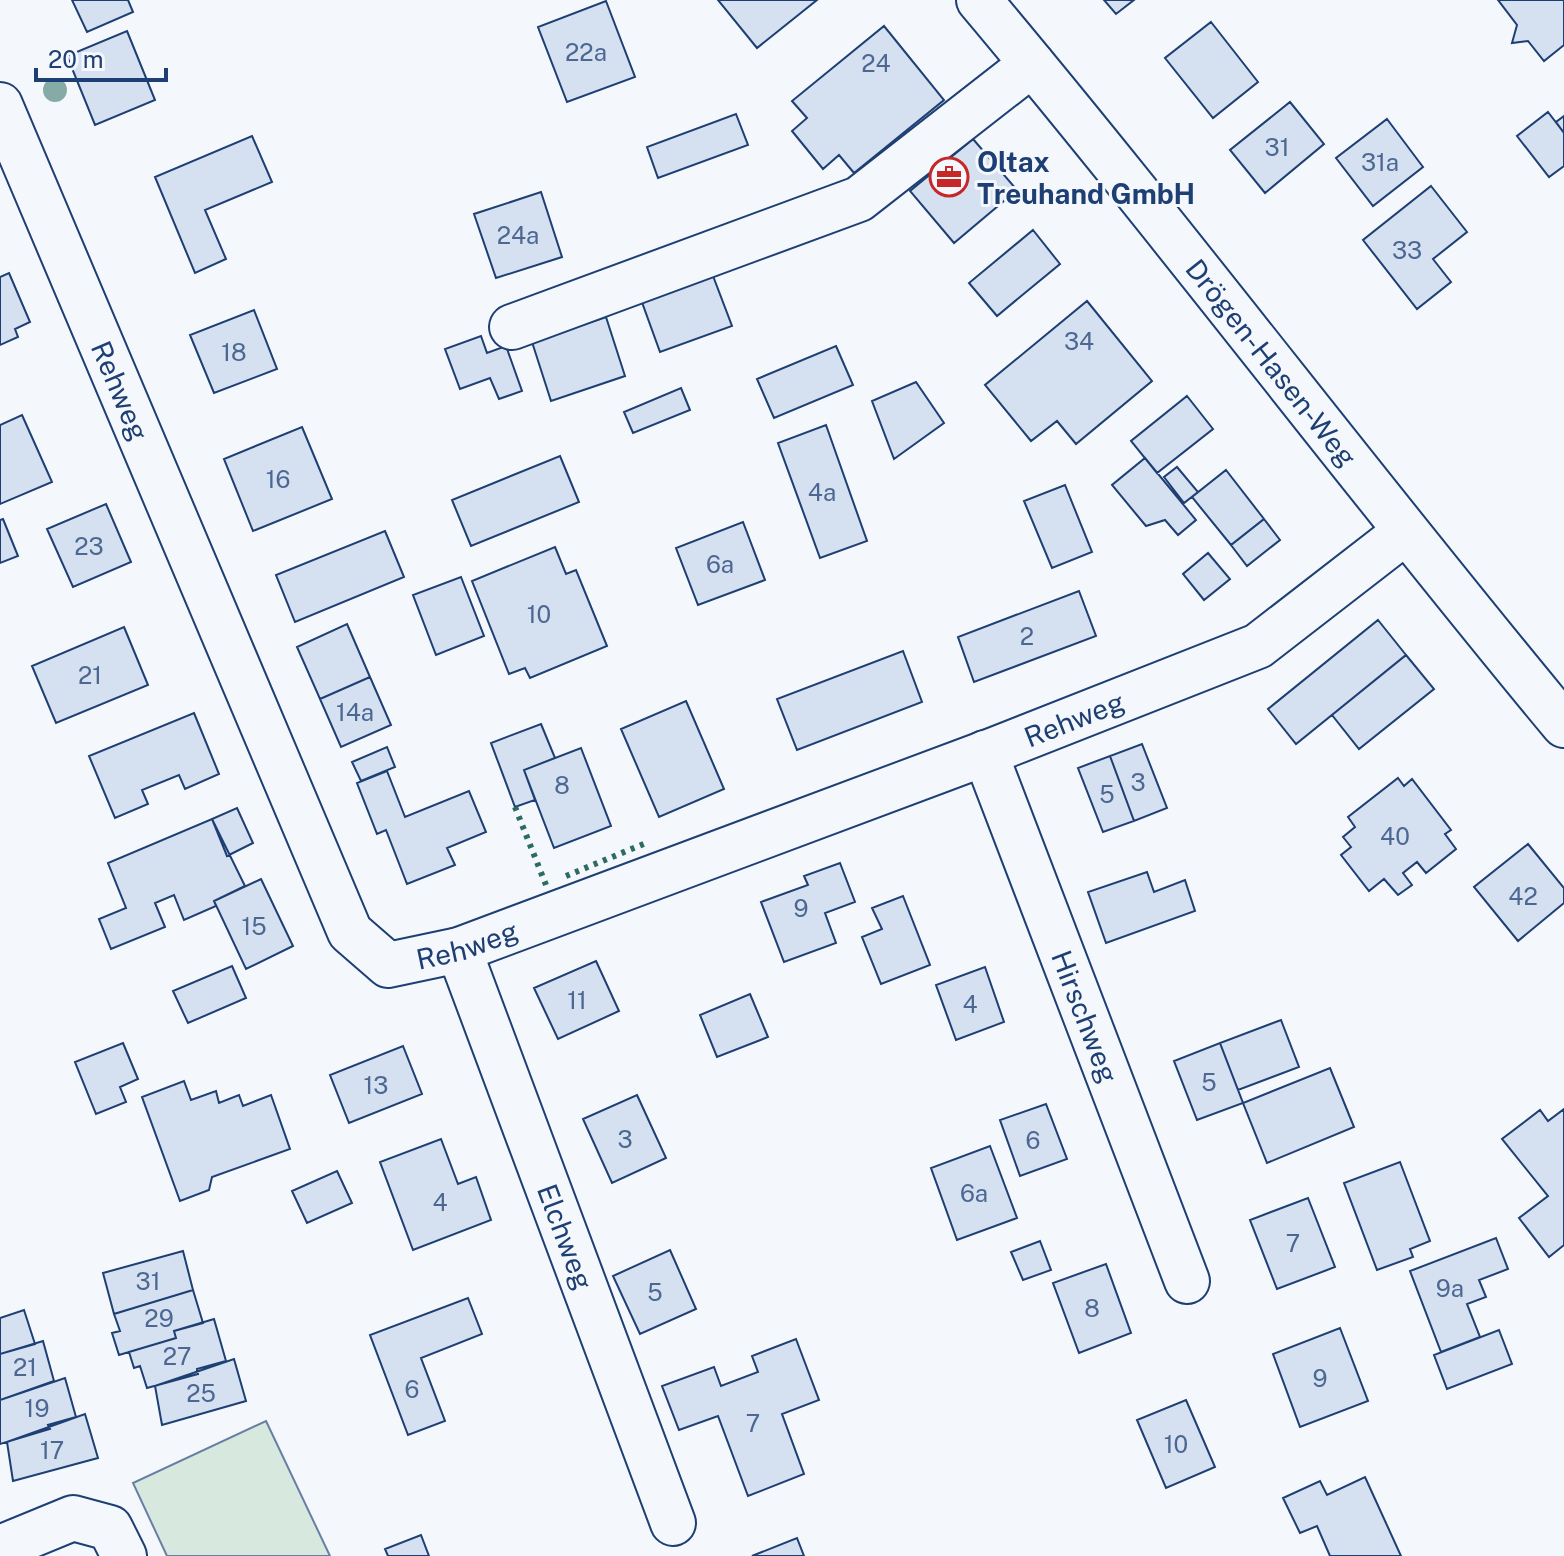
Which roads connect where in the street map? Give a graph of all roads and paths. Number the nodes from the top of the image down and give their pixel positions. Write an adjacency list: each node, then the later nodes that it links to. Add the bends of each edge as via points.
1 (979, 0): 2 (street, Drögen-Hasen-Weg)
2 (1032, 64): 4 (street, via 859,199); 5 (street, Drögen-Hasen-Weg)
3 (0, 105): 8 (street, Rehweg, via 350,932 388,965)
4 (512, 327)
5 (1404, 533): 6 (street, Drögen-Hasen-Weg); 7 (street, Rehweg, via 1258,646)
6 (1564, 725)
7 (985, 753): 8 (street, Rehweg); 9 (street, Hirschweg)
8 (459, 950): 10 (street, Elchweg)
9 (1187, 1281)
10 (673, 1523)
11 (0, 1548): 12 (street, via 73,1518 110,1528)
12 (124, 1556)

